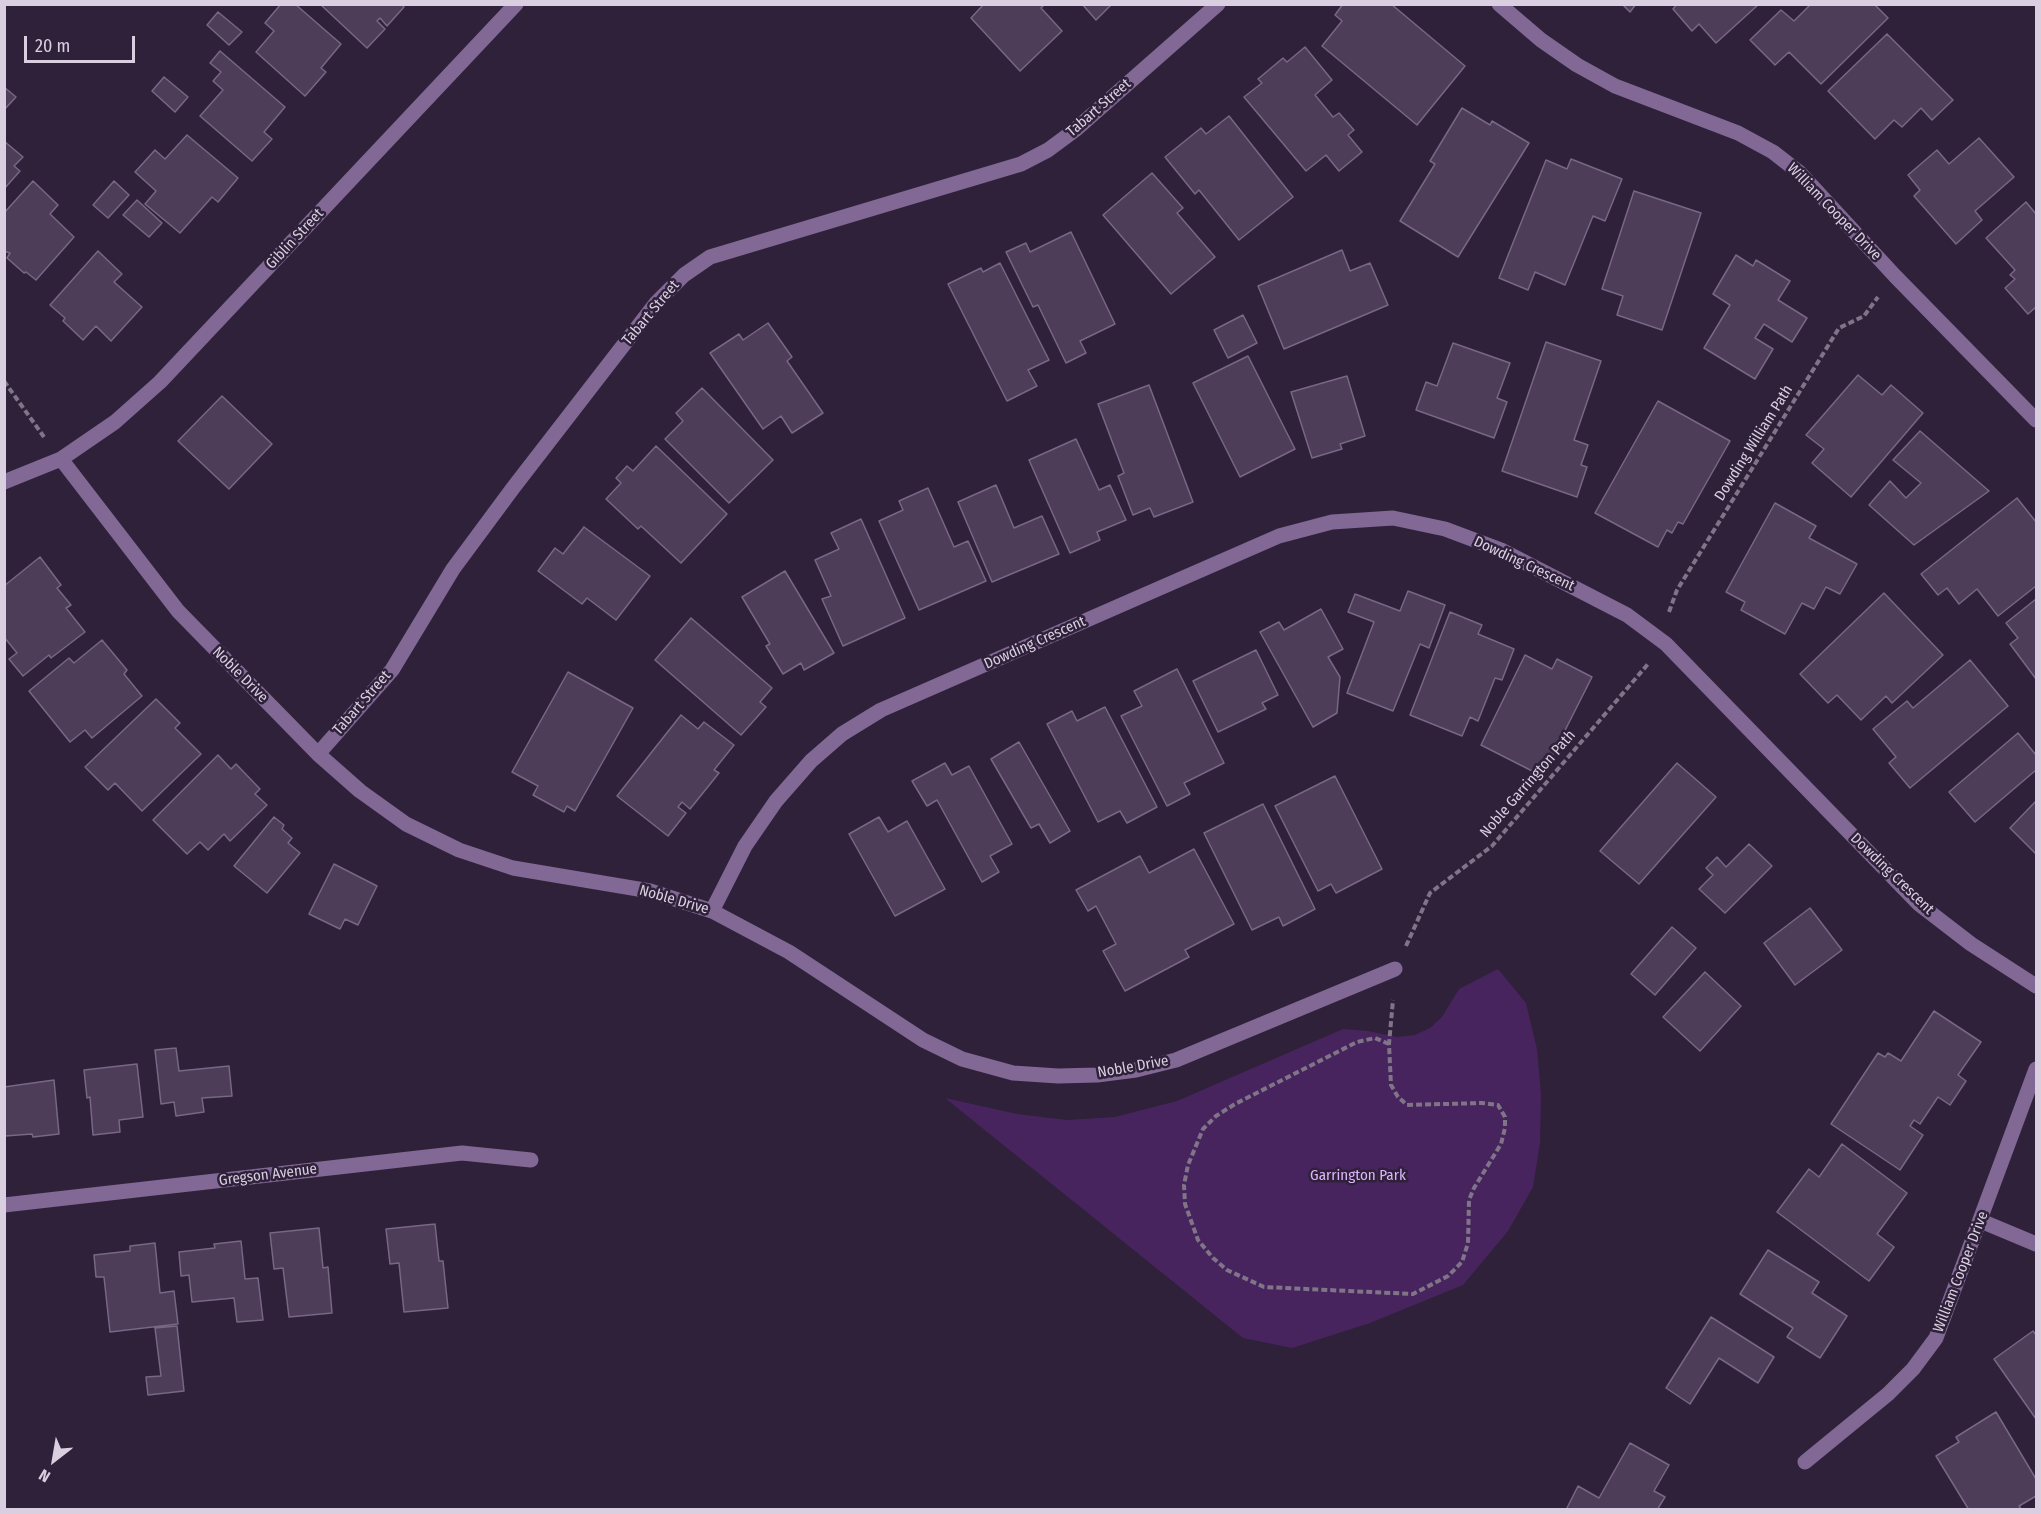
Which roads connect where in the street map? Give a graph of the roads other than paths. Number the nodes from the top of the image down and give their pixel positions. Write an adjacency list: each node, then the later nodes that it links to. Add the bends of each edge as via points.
1 (516, 4): 5 (street, Giblin Street, via 160,382 115,422)
2 (1218, 4): 7 (street, Tabart Street, via 1075,130 1021,164 710,257 684,275 656,303 506,497 453,569 392,670)
3 (1499, 4): 4 (street, William Cooper Drive, via 1541,40 1615,86 1738,133 1773,152 1800,173)
4 (2037, 420)
5 (61, 459): 6 (street, Giblin Street); 7 (street, Noble Drive, via 178,611)
6 (4, 482)
7 (318, 754): 8 (street, Noble Drive, via 406,824 459,850 513,868 650,891)
8 (712, 911): 9 (street, Noble Drive, via 789,952 923,1040 962,1059 1013,1073 1097,1075 1176,1060); 10 (street, Dowding Crescent, via 745,846 776,801 842,734 881,710 1279,536 1332,522 1393,518 1445,529 1501,550 1628,615 1666,644 1919,904 1971,944)
9 (1395, 969)
10 (2037, 986)
11 (2037, 1069): 14 (street, William Cooper Drive)
12 (531, 1160): 13 (street, Gregson Avenue, via 462,1153)
13 (4, 1205)
14 (1981, 1221): 15 (street); 16 (street, William Cooper Drive, via 1936,1338 1919,1362 1888,1394)
15 (2037, 1244)
16 (1805, 1462)

